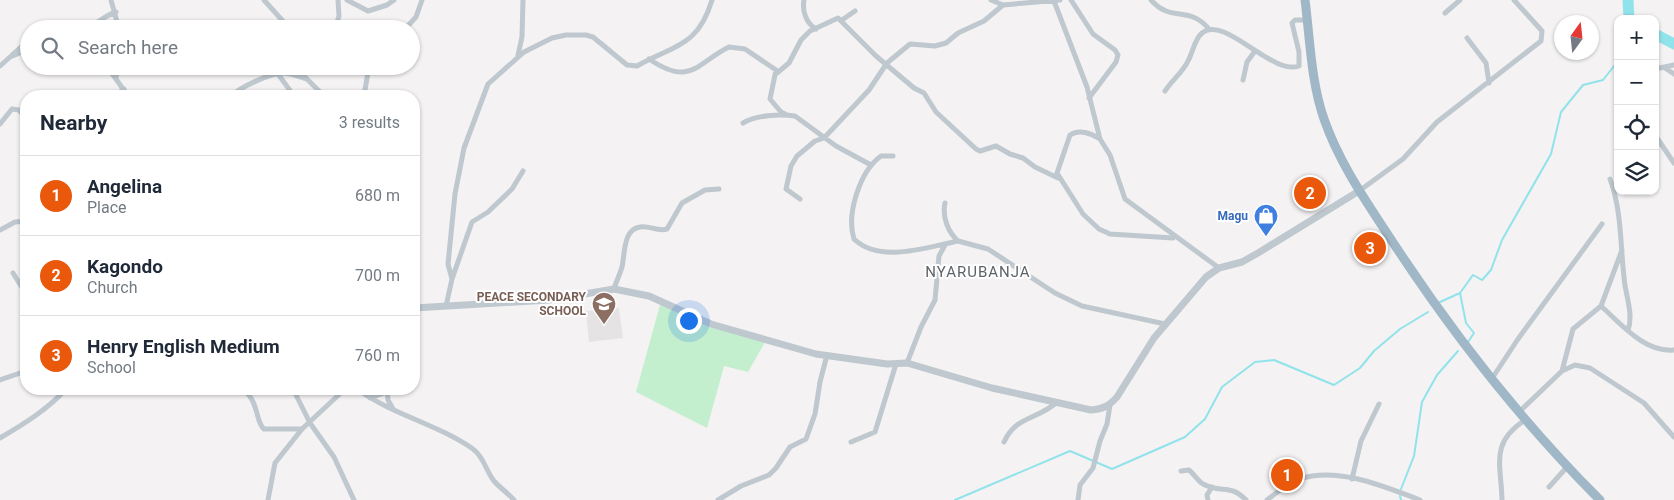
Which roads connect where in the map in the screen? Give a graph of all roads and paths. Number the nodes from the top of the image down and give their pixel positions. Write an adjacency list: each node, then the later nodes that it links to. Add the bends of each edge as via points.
1 (111, 0): 20 (street)
2 (264, 0): 24 (street)
3 (338, 0): 25 (street)
4 (347, 0): 5 (street, via 368,11)
5 (394, 0)
6 (422, 0): 26 (street)
7 (523, 0): 35 (street)
8 (712, 0): 37 (street, via 703,24 692,38)
9 (804, 0): 29 (street, via 807,20)
10 (991, 0): 18 (street)
11 (1071, 0): 60 (street, via 1093,34 1118,54 1116,62)
12 (1151, 0): 30 (street, via 1166,12 1198,17)
13 (1305, 0): 28 (highway)
14 (1460, 0): 21 (street)
15 (1514, 0): 53 (street, via 1542,31 1541,41)
16 (1043, 1): 17 (street); 18 (street)
17 (1057, 1): 60 (street)
18 (1003, 5): 38 (street, via 984,21 958,33 946,43 935,46 910,44)
19 (855, 11): 27 (street)
20 (116, 12): 22 (street); 23 (street)
21 (1445, 13)
22 (103, 20)
23 (117, 20)
24 (282, 20)
25 (338, 20)
26 (413, 20)
27 (842, 20): 29 (street, via 834,18); 38 (street, via 857,39)
28 (1308, 20): 33 (street, via 1294,20 1292,23 1299,66 1292,68); 75 (highway, via 1324,117)
29 (816, 29): 43 (street, via 806,35 789,63)
30 (1209, 30): 33 (street, via 1230,35); 59 (street, via 1202,32 1184,68)
31 (1467, 38): 53 (street, via 1486,63)
32 (20, 48): 36 (street)
33 (1255, 51): 52 (street, via 1247,62)
34 (20, 53): 36 (street)
35 (518, 56): 37 (street, via 552,38 577,34 602,43 627,65 637,66); 87 (street, via 488,84 464,148 448,248)
36 (10, 57): 40 (street)
37 (649, 59): 43 (street, via 686,73 734,47 756,55)
38 (887, 63): 65 (street, via 869,90); 72 (street, via 924,93 936,112 976,149 999,147)
39 (1674, 65): 41 (street)
40 (0, 66)
41 (1665, 68): 42 (street); 44 (street)
42 (1659, 69)
43 (777, 72): 62 (street, via 770,99)
44 (1674, 74)
45 (275, 75): 55 (street)
46 (279, 75): 56 (street)
47 (292, 75): 51 (street)
48 (303, 75): 51 (street)
49 (368, 75): 58 (street)
50 (116, 77): 54 (street)
51 (307, 79): 57 (street)
52 (1242, 80)
53 (1489, 84): 75 (street, via 1437,122 1403,158)
54 (124, 90)
55 (240, 90)
56 (290, 90)
57 (318, 90)
58 (365, 90)
59 (1165, 91)
60 (1089, 98): 66 (street)
61 (20, 111): 64 (street, via 12,109)
62 (787, 115): 63 (street, via 753,118); 65 (street, via 803,120)
63 (743, 123)
64 (0, 124)
65 (824, 138): 70 (street); 76 (street, via 807,147 791,166 787,192)
66 (1100, 139): 72 (street, via 1089,133 1070,135 1057,169); 81 (street, via 1110,155 1125,199)
67 (1659, 141): 69 (street)
68 (893, 156): 70 (street, via 881,156)
69 (1674, 163)
70 (871, 165): 83 (street, via 860,186 850,223 854,238 864,246 890,252 906,253)
71 (523, 171): 87 (street, via 512,189 472,222)
72 (1058, 178): 81 (street, via 1083,214 1099,229 1120,236)
73 (1610, 179): 84 (street, via 1620,216)
74 (719, 188): 89 (street, via 705,190 682,203 667,229 642,226 632,230)
75 (1359, 191): 85 (street, via 1242,262); 102 (highway, via 1421,286)
76 (800, 199)
77 (945, 203): 82 (street, via 947,224)
78 (20, 222): 80 (street)
79 (1602, 224): 102 (street, via 1518,338)
80 (0, 230)
81 (1174, 238): 85 (street)
82 (958, 241): 83 (street); 93 (street, via 988,249 1082,306)
83 (945, 245): 97 (street, via 939,256 935,300)
84 (1622, 250): 91 (street); 94 (street, via 1631,320)
85 (1219, 268): 93 (street, via 1206,276)
86 (13, 273): 88 (street)
87 (452, 279): 90 (street)
88 (20, 284)
89 (614, 289): 90 (street, via 549,300); 96 (street, via 649,296 711,324)
90 (446, 306): 92 (street)
91 (1601, 306): 94 (street); 99 (street, via 1573,329)
92 (420, 308)
93 (1165, 324): 113 (street)
94 (1628, 330): 95 (street, via 1647,345 1660,350)
95 (1674, 350)
96 (827, 355): 98 (street); 131 (street, via 815,414 806,439 790,447 769,475)
97 (907, 363): 98 (street); 111 (street)
98 (896, 364): 121 (street, via 875,432)
99 (1562, 371): 115 (street); 119 (street, via 1575,364 1590,368 1644,403)
100 (20, 373): 101 (street)
101 (0, 380)
102 (1491, 381): 115 (highway)
103 (61, 395): 120 (street)
104 (248, 395): 118 (street, via 255,403 264,429)
105 (296, 395): 117 (street)
106 (339, 395): 117 (street)
107 (366, 395): 110 (street)
108 (376, 395): 110 (street)
109 (389, 395): 114 (street)
110 (370, 398): 114 (street)
111 (1056, 403): 113 (street, via 1091,410); 122 (street, via 1012,428)
112 (1379, 404): 125 (street, via 1361,441)
113 (1110, 405): 132 (street, via 1093,468 1080,485)
114 (393, 409): 130 (street, via 426,422 475,450 494,480)
115 (1519, 412): 116 (highway)
116 (1525, 420): 123 (highway); 137 (street, via 1502,440)
117 (310, 424): 118 (street); 129 (street, via 334,457)
118 (302, 429): 128 (street, via 274,463)
119 (1673, 433)
120 (0, 438)
121 (851, 442)
122 (1004, 442)
123 (1568, 467): 127 (street); 138 (highway)
124 (1181, 471): 126 (street, via 1189,470 1202,484)
125 (1352, 479): 135 (street, via 1314,476 1289,484); 136 (street)
126 (1212, 487): 133 (street); 134 (street, via 1238,491)
127 (1549, 487)
128 (268, 500)
129 (354, 500)
130 (514, 500)
131 (718, 500)
132 (1078, 500)
133 (1208, 500)
134 (1246, 500)
135 (1267, 500)
136 (1420, 500)
137 (1502, 500)
138 (1600, 500)

